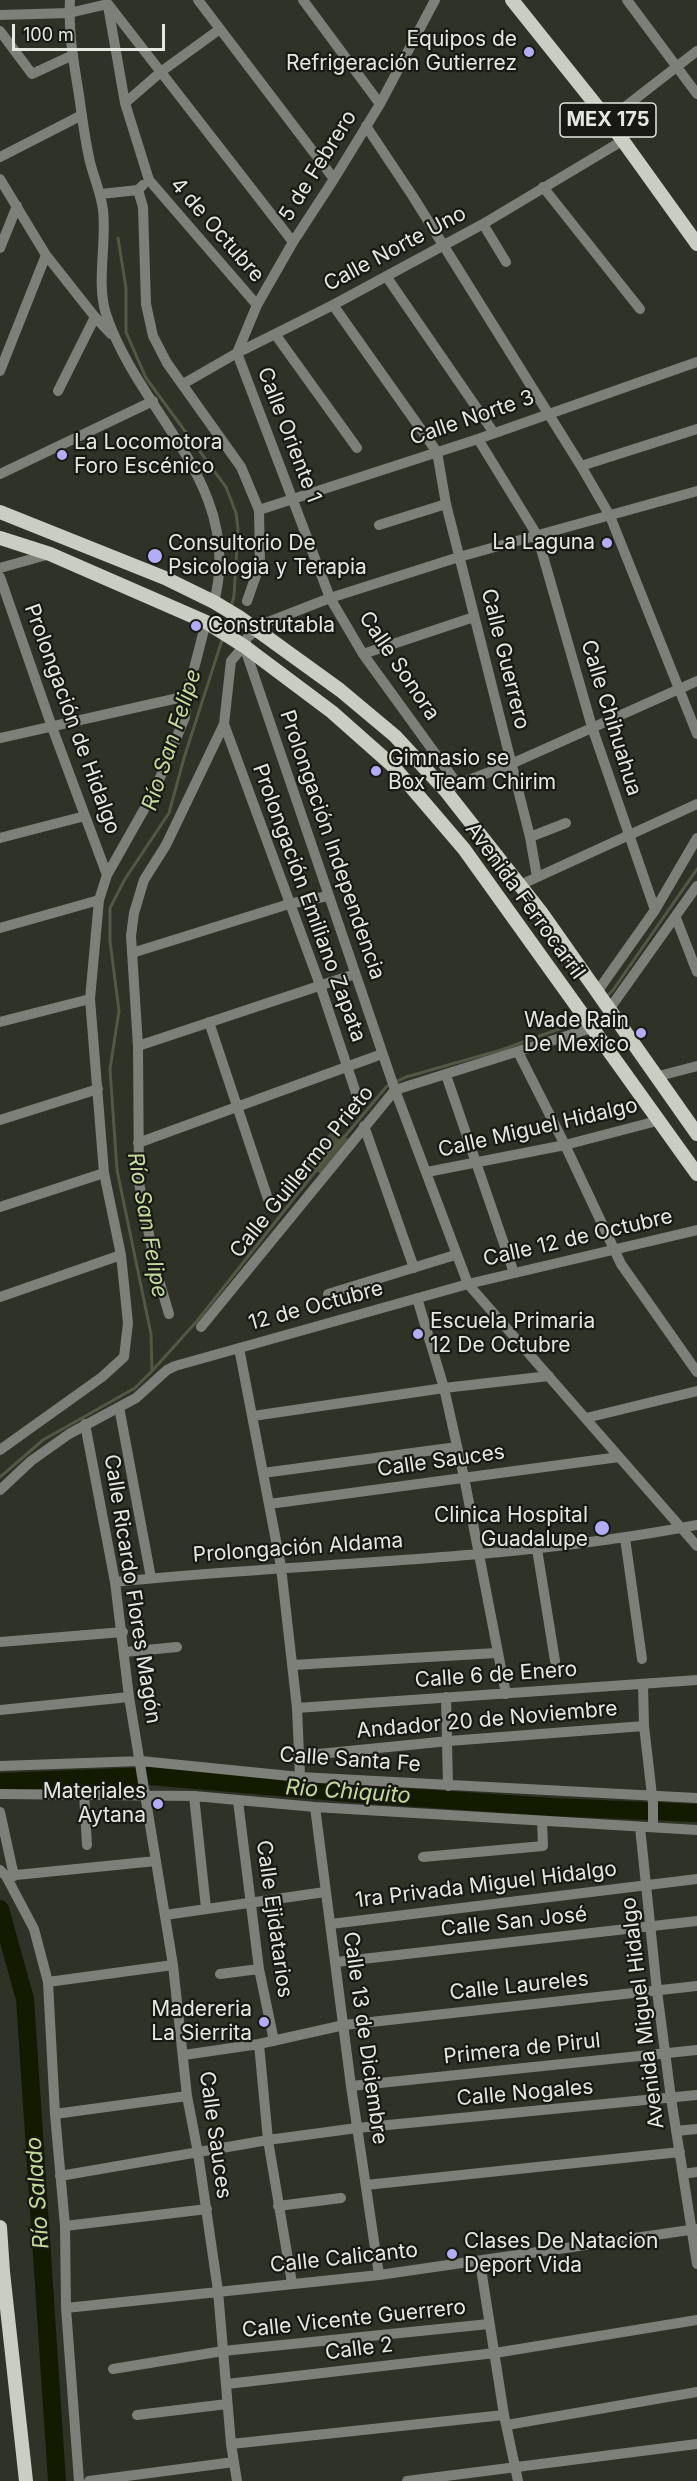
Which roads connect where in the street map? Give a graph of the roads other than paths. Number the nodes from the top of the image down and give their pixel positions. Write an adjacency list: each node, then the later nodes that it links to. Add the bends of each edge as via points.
1 (70, 0): 8 (street)
2 (198, 0): 10 (street)
3 (303, 0): 18 (street)
4 (435, 0): 18 (street, 5 de Febrero)
5 (512, 0): 22 (main road, MEX 175)
6 (627, 0): 14 (street)
7 (108, 2): 8 (street); 15 (street); 17 (street)
8 (69, 13): 9 (street); 13 (street)
9 (0, 15)
10 (220, 29): 15 (street); 25 (street)
11 (0, 31): 13 (street, via 32,74)
12 (697, 51): 14 (street)
13 (73, 55): 19 (street)
14 (676, 66): 16 (street); 20 (street)
15 (162, 71): 17 (street); 32 (street)
16 (697, 94)
17 (125, 103): 26 (street)
18 (380, 104): 21 (street, 5 de Febrero)
19 (82, 115): 23 (street); 29 (street)
20 (612, 117)
21 (366, 126): 25 (street, 5 de Febrero); 33 (street)
22 (622, 141): 27 (street, Calle Norte Uno); 34 (main road, MEX 175)
23 (0, 157)
24 (0, 178): 30 (street)
25 (334, 179): 32 (street, 5 de Febrero)
26 (148, 180): 28 (street); 39 (street, 4 de Octubre)
27 (543, 187): 31 (street, Calle Norte Uno); 41 (street)
28 (138, 190): 29 (street); 48 (street, via 143,207 146,304 153,336)
29 (100, 194): 44 (street, via 104,213 104,310)
30 (17, 206): 35 (street); 36 (street)
31 (483, 224): 33 (street, Calle Norte Uno); 37 (street)
32 (293, 242): 39 (street, 5 de Febrero)
33 (443, 244): 38 (street, Calle Norte Uno); 51 (street)
34 (697, 244)
35 (0, 248)
36 (46, 255): 42 (street); 47 (street)
37 (506, 262)
38 (386, 276): 40 (street, Calle Norte Uno); 53 (street)
39 (257, 305): 45 (street, 5 de Febrero)
40 (333, 305): 43 (street, Calle Norte Uno); 56 (street)
41 (640, 309)
42 (95, 317): 44 (street); 49 (street)
43 (275, 334): 45 (street, Calle Norte Uno); 55 (street)
44 (114, 337): 50 (street, via 131,372)
45 (237, 353): 48 (street, Calle Norte Uno); 60 (street, Calle Oriente 1)
46 (697, 362): 51 (street, Calle Norte 3)
47 (0, 371)
48 (183, 384): 62 (street, via 241,467)
49 (58, 391)
50 (153, 401): 58 (street); 74 (street, via 194,468 219,535)
51 (546, 413): 53 (street, Calle Norte 3); 57 (street)
52 (697, 429): 57 (street)
53 (494, 433): 54 (street, Calle Norte 3)
54 (478, 439): 56 (street, Calle Norte 3); 66 (street, Calle Chihuahua)
55 (357, 448)
56 (437, 452): 60 (street, Calle Norte 3); 61 (street, Calle Guerrero)
57 (581, 466): 64 (street)
58 (0, 474)
59 (697, 491): 64 (street)
60 (293, 498): 62 (street, Calle Norte 3); 72 (street, Calle Oriente 1)
61 (446, 504): 65 (street); 69 (street, Calle Guerrero)
62 (260, 510): 73 (street, via 260,564)
63 (0, 512): 74 (main road, Avenida Ferrocarril, via 165,578)
64 (610, 516): 66 (street); 81 (street)
65 (379, 525)
66 (537, 535): 69 (street); 85 (street, Calle Chihuahua)
67 (0, 538): 68 (main road, Avenida Ferrocarril)
68 (50, 554): 70 (street); 76 (main road, Avenida Ferrocarril)
69 (459, 557): 72 (street); 75 (street, Calle Guerrero)
70 (0, 568)
71 (0, 577): 84 (street, Prolongación de Hidalgo)
72 (330, 598): 77 (street); 79 (street, Calle Sonora)
73 (247, 601)
74 (219, 605): 77 (main road, Avenida Ferrocarril)
75 (474, 617): 79 (street); 88 (street, Calle Guerrero)
76 (211, 625): 78 (main road, Avenida Ferrocarril); 82 (street)
77 (255, 629): 78 (street); 89 (main road, Avenida Ferrocarril, via 340,690)
78 (238, 643): 83 (street, via 231,661); 101 (street, Prolongación Independencia); 113 (main road, Avenida Ferrocarril, via 332,712 393,766 464,849)
79 (363, 654): 89 (street, Calle Sonora)
80 (697, 681): 81 (street)
81 (679, 689): 85 (street); 86 (street)
82 (187, 696): 84 (street); 97 (street, via 185,717 155,790)
83 (224, 724): 103 (street, Prolongación Emiliano Zapata); 107 (street, via 166,845 144,880 134,913)
84 (52, 727): 87 (street); 91 (street, Prolongación de Hidalgo)
85 (592, 727): 88 (street); 93 (street, Calle Chihuahua)
86 (697, 734)
87 (0, 738)
88 (511, 764): 89 (street); 94 (street, Calle Guerrero)
89 (451, 787): 99 (main road, Avenida Ferrocarril)
90 (697, 804): 93 (street)
91 (85, 816): 95 (street); 97 (street, Prolongación de Hidalgo)
92 (566, 823): 94 (street)
93 (628, 836): 98 (street); 104 (street, Calle Chihuahua)
94 (530, 837): 98 (street, Calle Guerrero)
95 (0, 838)
96 (697, 838): 104 (street)
97 (107, 875): 102 (street)
98 (537, 877): 99 (street)
99 (520, 885): 112 (main road, Avenida Ferrocarril)
100 (697, 886): 105 (street)
101 (328, 896): 103 (street); 109 (street, Prolongación Independencia)
102 (99, 900): 106 (street); 111 (street)
103 (289, 904): 107 (street); 110 (street, Prolongación Emiliano Zapata)
104 (655, 910): 112 (street)
105 (676, 918): 108 (street); 112 (street)
106 (0, 928)
107 (132, 953): 116 (street)
108 (697, 972)
109 (355, 974): 110 (street); 118 (street, Prolongación Independencia)
110 (320, 985): 115 (street); 120 (street, Prolongación Emiliano Zapata)
111 (90, 999): 114 (street); 124 (street)
112 (603, 1000): 122 (main road, Avenida Ferrocarril)
113 (586, 1020): 117 (street, Calle Guillermo Prieto); 128 (main road, Avenida Ferrocarril)
114 (0, 1022)
115 (208, 1022): 116 (street); 126 (street)
116 (138, 1046): 131 (street)
117 (518, 1052): 121 (street, Calle Guillermo Prieto); 132 (street)
118 (382, 1054): 120 (street); 123 (street, Prolongación Independencia)
119 (697, 1066): 122 (street)
120 (347, 1067): 125 (street, Prolongación Emiliano Zapata); 126 (street)
121 (446, 1075): 123 (street, Calle Guillermo Prieto); 133 (street)
122 (656, 1077): 130 (main road, Avenida Ferrocarril)
123 (393, 1084): 129 (street, Calle Guillermo Prieto); 134 (street, Prolongación Independencia)
124 (98, 1089): 127 (street); 135 (street)
125 (357, 1096)
126 (237, 1107): 131 (street); 137 (street)
127 (0, 1120)
128 (657, 1121): 132 (street, Calle Miguel Hidalgo); 136 (main road, Avenida Ferrocarril)
129 (364, 1126): 143 (street); 150 (street, Calle Guillermo Prieto)
130 (697, 1134)
131 (138, 1143): 149 (street, via 139,1183)
132 (565, 1145): 133 (street, Calle Miguel Hidalgo); 140 (street)
133 (476, 1162): 134 (street, Calle Miguel Hidalgo); 144 (street)
134 (427, 1172): 142 (street, Prolongación Independencia)
135 (104, 1173): 138 (street); 141 (street)
136 (697, 1174)
137 (268, 1199)
138 (0, 1207)
139 (697, 1230): 140 (street, Calle 12 de Octubre)
140 (614, 1250): 144 (street, Calle 12 de Octubre); 152 (street)
141 (121, 1255): 147 (street); 161 (street, via 128,1323 124,1357)
142 (455, 1255): 143 (street); 145 (street, Prolongación Independencia)
143 (414, 1268): 146 (street)
144 (514, 1273): 145 (street, Calle 12 de Octubre)
145 (468, 1284): 148 (street, 12 de Octubre); 153 (street)
146 (328, 1294)
147 (0, 1298)
148 (417, 1298): 151 (street, 12 de Octubre); 154 (street)
149 (169, 1314)
150 (201, 1327)
151 (239, 1348): 156 (street, 12 de Octubre, via 166,1370 142,1394); 157 (street)
152 (697, 1372)
153 (549, 1376): 154 (street); 158 (street)
154 (444, 1388): 157 (street); 160 (street)
155 (697, 1391): 158 (street)
156 (119, 1407): 159 (street); 174 (street)
157 (253, 1416): 163 (street)
158 (586, 1418): 162 (street)
159 (85, 1424): 165 (street, via 31,1461); 175 (street, Calle Ricardo Flores Magón)
160 (457, 1447): 163 (street); 164 (street)
161 (0, 1450)
162 (619, 1457): 164 (street, Calle Sauces); 168 (street)
163 (263, 1473): 166 (street)
164 (464, 1477): 166 (street, Calle Sauces); 172 (street)
165 (0, 1490)
166 (269, 1504): 173 (street)
167 (697, 1525): 168 (street, Prolongación Aldama)
168 (682, 1528): 169 (street, Prolongación Aldama); 170 (street)
169 (624, 1538): 171 (street, Prolongación Aldama); 181 (street)
170 (697, 1546)
171 (537, 1549): 172 (street, Prolongación Aldama); 182 (street)
172 (480, 1556): 173 (street, Prolongación Aldama); 180 (street)
173 (281, 1568): 174 (street, Prolongación Aldama); 183 (street)
174 (151, 1578): 175 (street, Prolongación Aldama)
175 (115, 1582): 176 (street, Calle Ricardo Flores Magón)
176 (123, 1632): 177 (street); 179 (street, Calle Ricardo Flores Magón)
177 (0, 1642)
178 (177, 1647): 179 (street)
179 (125, 1652): 187 (street, Calle Ricardo Flores Magón)
180 (496, 1653): 183 (street); 186 (street)
181 (642, 1659)
182 (555, 1661)
183 (293, 1665): 189 (street)
184 (697, 1680): 185 (street, Calle 6 de Enero)
185 (643, 1685): 186 (street, Calle 6 de Enero); 191 (street)
186 (506, 1694): 188 (street, Calle 6 de Enero)
187 (129, 1697): 190 (street); 195 (street, Calle Ricardo Flores Magón)
188 (446, 1697): 189 (street, Calle 6 de Enero); 192 (street)
189 (297, 1708): 193 (street)
190 (0, 1710)
191 (644, 1726): 192 (street, Andador 20 de Noviembre); 204 (street)
192 (449, 1741): 193 (street, Andador 20 de Noviembre); 197 (street)
193 (298, 1756): 196 (street)
194 (0, 1766): 195 (street, Calle Santa Fe)
195 (141, 1766): 196 (street, Calle Santa Fe); 198 (street, Calle Ricardo Flores Magón)
196 (300, 1777): 197 (street, Calle Santa Fe)
197 (448, 1786): 204 (street, Calle Santa Fe)
198 (146, 1792): 199 (street); 201 (street); 213 (street, Calle Sauces)
199 (84, 1793): 200 (street); 211 (street)
200 (0, 1794)
201 (194, 1796): 203 (street); 219 (street)
202 (697, 1798): 204 (street, Calle Santa Fe)
203 (238, 1801): 205 (street); 218 (street, Calle Ejidatarios)
204 (653, 1801): 208 (street)
205 (315, 1807): 207 (street); 217 (street, Calle 13 de Diciembre)
206 (0, 1812): 214 (street)
207 (542, 1821): 209 (street); 212 (street, via 543,1846)
208 (653, 1823): 209 (street); 210 (street)
209 (640, 1827): 216 (street, Avenida Miguel Hidalgo)
210 (697, 1830)
211 (87, 1845)
212 (423, 1857)
213 (156, 1861): 214 (street); 220 (street, Calle Sauces)
214 (7, 1874): 228 (street, via 34,1929)
215 (697, 1879): 216 (street, 1ra Privada Miguel Hidalgo)
216 (647, 1884): 222 (street, 1ra Privada Miguel Hidalgo); 223 (street, Avenida Miguel Hidalgo)
217 (325, 1892): 218 (street); 222 (street, Calle 13 de Diciembre)
218 (251, 1903): 219 (street); 226 (street, Calle Ejidatarios)
219 (206, 1908): 220 (street)
220 (165, 1915): 225 (street, Calle Sauces)
221 (697, 1921): 223 (street, Calle San José)
222 (331, 1924): 224 (street, Calle 13 de Diciembre)
223 (651, 1926): 224 (street, Calle San José); 230 (street, Avenida Miguel Hidalgo)
224 (336, 1962): 231 (street, Calle 13 de Diciembre)
225 (173, 1965): 228 (street); 236 (street, Calle Sauces)
226 (259, 1969): 227 (street); 232 (street, Calle Ejidatarios)
227 (219, 1974)
228 (48, 1982): 241 (street)
229 (697, 1986): 230 (street, Calle Laureles)
230 (657, 1991): 231 (street, Calle Laureles); 235 (street, Avenida Miguel Hidalgo)
231 (344, 2025): 232 (street, Calle Laureles); 237 (street, Calle 13 de Diciembre)
232 (274, 2041): 233 (street, Calle Laureles)
233 (259, 2044): 236 (street, Calle Laureles); 245 (street)
234 (697, 2050): 235 (street, Primera de Pirul)
235 (665, 2054): 237 (street, Primera de Pirul); 240 (street, Avenida Miguel Hidalgo)
236 (184, 2055): 239 (street, Calle Sauces)
237 (351, 2086): 242 (street, Calle 13 de Diciembre)
238 (697, 2095): 240 (street, Calle Nogales)
239 (187, 2096): 241 (street); 246 (street, Calle Sauces)
240 (671, 2098): 242 (street, Calle Nogales); 244 (street, Avenida Miguel Hidalgo)
241 (55, 2114): 250 (street)
242 (357, 2128): 245 (street, Calle Nogales); 251 (street, Calle 13 de Diciembre)
243 (697, 2129): 244 (street)
244 (676, 2131): 247 (street, Avenida Miguel Hidalgo)
245 (268, 2140): 246 (street, Calle Nogales); 253 (street)
246 (198, 2152): 250 (street, Calle Nogales); 254 (street, Calle Sauces)
247 (680, 2152): 249 (street, Avenida Miguel Hidalgo); 251 (street)
248 (697, 2172): 249 (street)
249 (683, 2174): 257 (street, Avenida Miguel Hidalgo)
250 (60, 2176): 255 (street)
251 (366, 2185): 261 (street, Calle 13 de Diciembre)
252 (341, 2198): 253 (street)
253 (278, 2206): 262 (street)
254 (207, 2209): 255 (street); 263 (street, Calle Sauces)
255 (65, 2226): 264 (street)
256 (0, 2227): 260 (main road)
257 (695, 2229): 258 (street, Calle Calicanto); 259 (street, Avenida Miguel Hidalgo)
258 (480, 2262): 261 (street, Calle Calicanto); 266 (street)
259 (697, 2264)
260 (1, 2271): 279 (main road)
261 (379, 2275): 262 (street, Calle Calicanto)
262 (292, 2283): 263 (street, Calle Calicanto)
263 (218, 2291): 264 (street, Calle Calicanto); 267 (street, Calle Sauces)
264 (66, 2308): 280 (street)
265 (697, 2320): 268 (street, Calle 2)
266 (489, 2324): 267 (street, Calle Vicente Guerrero); 268 (street)
267 (223, 2351): 269 (street, Calle Vicente Guerrero); 270 (street, Calle Sauces)
268 (495, 2353): 270 (street, Calle 2); 274 (street)
269 (113, 2369)
270 (227, 2384): 272 (street, Calle Sauces)
271 (697, 2392): 274 (street)
272 (227, 2404): 273 (street); 275 (street, Calle Sauces)
273 (137, 2415)
274 (506, 2420): 275 (street); 278 (street)
275 (231, 2444): 277 (street, Calle Sauces)
276 (697, 2444): 278 (street)
277 (234, 2462): 281 (street); 282 (street, Calle Sauces)
278 (516, 2469): 283 (street); 284 (street)
279 (26, 2481)
280 (79, 2481)
281 (89, 2481)
282 (237, 2481)
283 (407, 2481)
284 (518, 2481)

